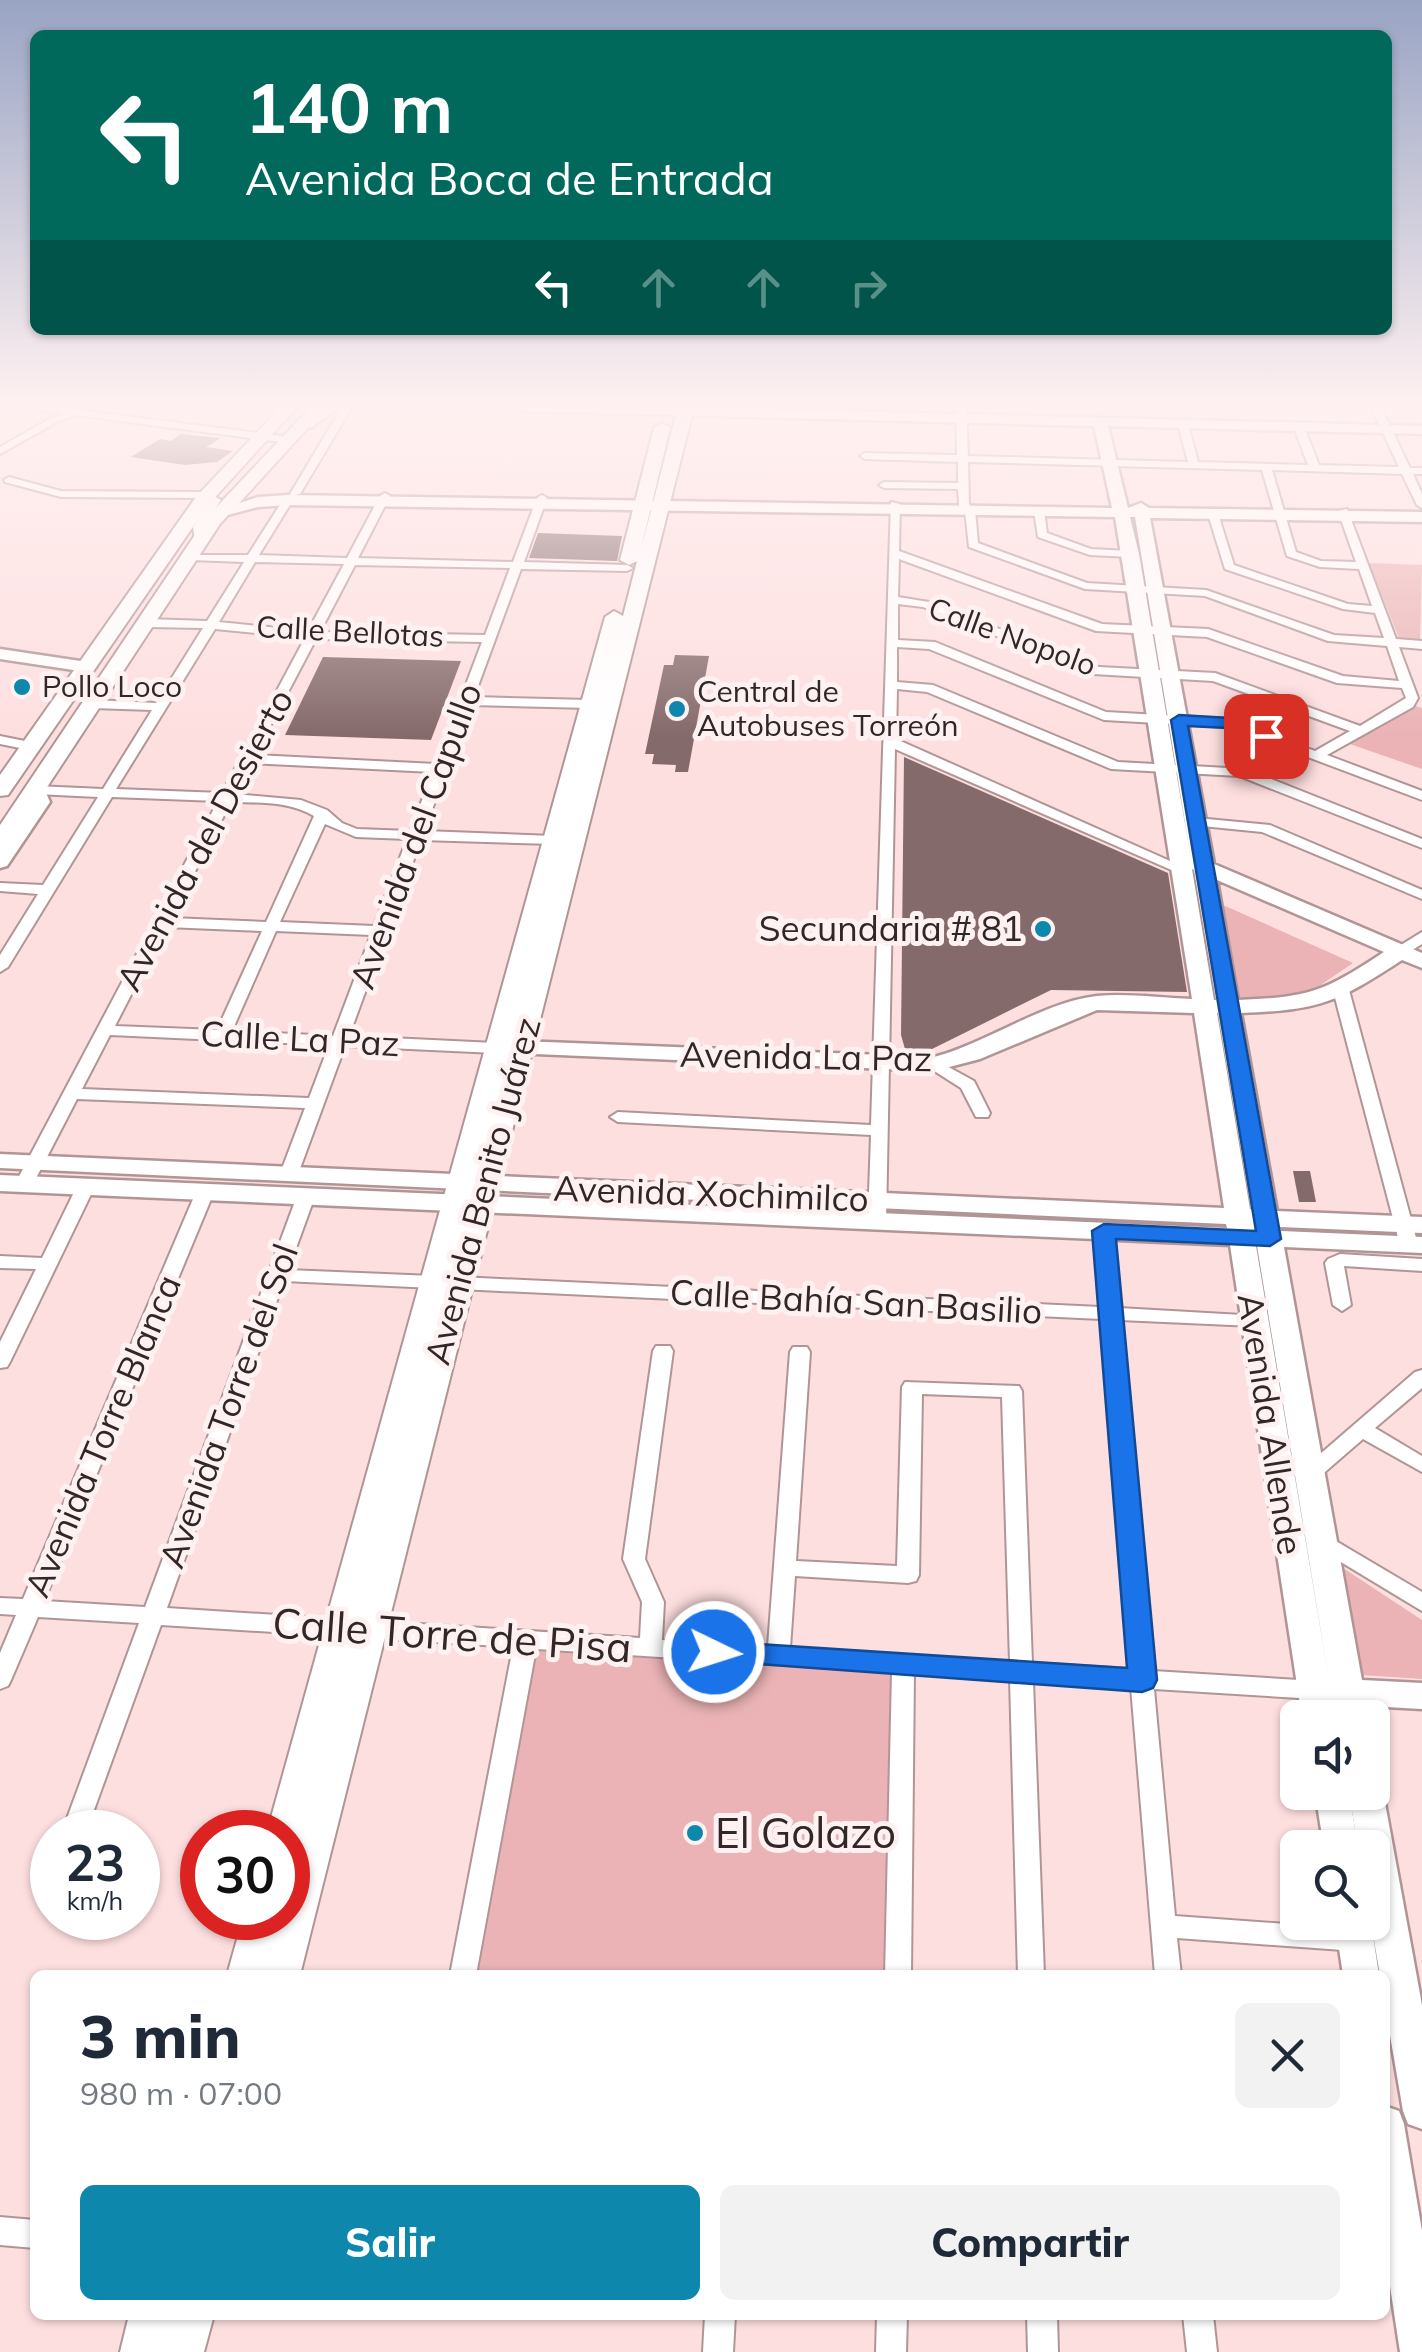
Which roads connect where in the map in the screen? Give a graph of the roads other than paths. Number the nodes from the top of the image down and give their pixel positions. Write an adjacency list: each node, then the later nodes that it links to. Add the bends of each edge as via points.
1 (200, 517): 35 (main road)
2 (206, 517): 15 (main road)
3 (279, 517): 18 (street)
4 (374, 517): 19 (street, Avenida del Desierto)
5 (535, 517): 20 (street, Avenida del Capullo)
6 (648, 517): 22 (main road, Avenida Benito Juárez)
7 (895, 517): 16 (street)
8 (968, 517): 23 (street, via 973,545 1086,586)
9 (1040, 517): 17 (street, via 1042,534 1090,552)
10 (1123, 517): 17 (street, Avenida Allende)
11 (1142, 517): 23 (street, Avenida Allende)
12 (1215, 517): 25 (street, via 1230,567 1337,604)
13 (1281, 517): 21 (street, via 1294,557)
14 (1345, 517): 21 (street)
15 (195, 550): 18 (street); 26 (main road)
16 (894, 553): 24 (street); 28 (street, via 1088,624)
17 (1130, 554): 23 (street, Avenida Allende)
18 (254, 557): 19 (street); 27 (street)
19 (352, 560): 20 (street); 29 (street, Avenida del Desierto)
20 (517, 566): 22 (street); 30 (street, Avenida del Capullo)
21 (1364, 566): 25 (street)
22 (630, 580): 40 (main road, Avenida Benito Juárez)
23 (1146, 590): 28 (street, Avenida Allende); 32 (street, via 1206,594 1332,638)
24 (893, 600): 31 (street); 36 (street, Calle Nopolo, via 925,604 1088,668)
25 (1381, 610): 32 (street)
26 (147, 623): 27 (street, Calle Bellotas); 41 (main road)
27 (212, 625): 29 (street, Calle Bellotas); 42 (street)
28 (1153, 631): 36 (street, Avenida Allende); 38 (street, via 1218,635 1341,680)
29 (313, 634): 30 (street, Calle Bellotas); 49 (street, Avenida del Desierto)
30 (489, 640): 39 (street, Avenida del Capullo)
31 (892, 642): 37 (street); 43 (street, via 931,645 1104,716)
32 (1394, 643): 33 (street); 38 (street)
33 (1422, 645)
34 (0, 654): 35 (street)
35 (87, 667): 41 (main road, via 101,675); 47 (main road)
36 (1161, 675): 43 (street, Avenida Allende); 44 (street, Calle Nopolo, via 1230,681)
37 (891, 685): 45 (street); 51 (street, via 929,688 1105,762)
38 (1409, 685): 44 (street, via 1409,704)
39 (466, 701): 40 (street); 50 (street, Avenida del Capullo)
40 (600, 702): 60 (main road, Avenida Benito Juárez); 68 (main road, Avenida Benito Juárez, via 599,748)
41 (93, 704): 42 (street); 53 (main road)
42 (161, 707): 54 (street)
43 (1168, 720): 48 (street, via 1230,723); 51 (street, Avenida Allende)
44 (1361, 731): 48 (street)
45 (889, 737): 64 (street); 83 (street)
46 (0, 740): 47 (street)
47 (30, 746): 52 (main road); 53 (main road, via 28,778)
48 (1316, 755): 55 (street)
49 (247, 759): 50 (street); 56 (street, Avenida del Desierto)
50 (441, 768): 59 (street, Avenida del Capullo)
51 (1176, 768): 58 (street, Avenida Allende); 62 (street, via 1241,772); 64 (street, Avenida Allende)
52 (0, 790)
53 (36, 790): 54 (street); 61 (main road); 63 (street, via 40,802)
54 (108, 793): 56 (street); 66 (street)
55 (1422, 796)
56 (226, 798): 57 (street, via 303,803); 69 (street, Avenida del Desierto)
57 (322, 812): 59 (street, via 345,831); 70 (street)
58 (1197, 822): 64 (street, Avenida Allende); 67 (street, via 1265,828)
59 (416, 835): 60 (street); 71 (street, Avenida del Capullo)
60 (553, 840): 68 (main road, Avenida Benito Juárez)
61 (0, 842)
62 (1422, 844)
63 (0, 862)
64 (1193, 868): 73 (street); 77 (street, Avenida Allende); 78 (street, Avenida Allende)
65 (0, 887): 66 (street)
66 (48, 890): 74 (street)
67 (1422, 894)
68 (547, 902): 82 (main road, Avenida Benito Juárez)
69 (160, 922): 70 (street); 79 (street, Avenida del Desierto)
70 (271, 927): 71 (street); 80 (street)
71 (380, 931): 81 (street, Avenida del Capullo)
72 (1422, 937): 73 (street, Avenida La Paz)
73 (1403, 957): 75 (street); 76 (street, Avenida La Paz)
74 (0, 966)
75 (1422, 976)
76 (1341, 990): 78 (street, Avenida La Paz, via 1302,1004); 101 (street)
77 (1203, 1006): 78 (street, Avenida La Paz); 84 (street, Avenida La Paz, via 1096,1003); 98 (street, Avenida Allende)
78 (1230, 1007): 99 (street, Avenida Allende)
79 (104, 1030): 80 (street, Calle La Paz); 85 (street, Avenida del Desierto)
80 (222, 1036): 81 (street, Calle La Paz)
81 (339, 1041): 82 (street, Calle La Paz); 86 (street, Avenida del Capullo)
82 (507, 1048): 83 (street, Avenida La Paz); 95 (main road, Avenida Benito Juárez)
83 (880, 1063): 84 (street, Avenida La Paz); 89 (street)
84 (934, 1064): 87 (street, via 968,1085)
85 (71, 1094): 86 (street); 92 (street, Avenida del Desierto)
86 (316, 1104): 91 (street, Avenida del Capullo)
87 (982, 1113)
88 (618, 1118): 89 (street)
89 (878, 1130): 97 (street)
90 (0, 1160): 92 (street, Avenida Xochimilco)
91 (290, 1174): 92 (street, Avenida Xochimilco); 95 (street, Avenida Xochimilco)
92 (20, 1176): 93 (street, Avenida Xochimilco)
93 (86, 1186): 94 (street, Avenida Xochimilco); 103 (street)
94 (205, 1192): 96 (street, Avenida Xochimilco); 120 (street, Avenida Torre Blanca)
95 (469, 1194): 96 (street, Avenida Xochimilco); 97 (street, Avenida Xochimilco); 105 (main road, Avenida Benito Juárez)
96 (306, 1196): 104 (street, Avenida Torre del Sol)
97 (877, 1211): 98 (street, Avenida Xochimilco); 100 (street, Avenida Xochimilco)
98 (1238, 1227): 99 (street, Avenida Xochimilco); 100 (street, Avenida Xochimilco); 108 (street, Avenida Allende)
99 (1268, 1229): 101 (street, Avenida Xochimilco); 115 (street, Avenida Allende)
100 (1104, 1231): 107 (street)
101 (1416, 1241): 106 (street, via 1334,1264)
102 (0, 1262): 103 (street)
103 (48, 1264): 111 (street)
104 (277, 1275): 105 (street, Calle Bahía San Basilio); 121 (street, Avenida Torre del Sol)
105 (446, 1282): 107 (street, Calle Bahía San Basilio); 122 (main road, Avenida Benito Juárez)
106 (1342, 1304)
107 (1110, 1314): 108 (street, Calle Bahía San Basilio); 129 (street)
108 (1253, 1320): 132 (street, Avenida Allende)
109 (663, 1351): 124 (street, via 634,1559 653,1602)
110 (800, 1352): 117 (street)
111 (3, 1356)
112 (1422, 1377): 113 (street)
113 (1361, 1429): 114 (street); 115 (street)
114 (1422, 1465)
115 (1310, 1473): 116 (street, Avenida Allende)
116 (1324, 1542): 118 (street); 133 (street, Avenida Allende)
117 (784, 1568): 125 (street); 127 (street, via 908,1574 912,1387 1012,1391)
118 (1422, 1603)
119 (0, 1606): 120 (street, Calle Torre de Pisa)
120 (30, 1608): 121 (street, Calle Torre de Pisa); 128 (street, Avenida Torre Blanca)
121 (153, 1616): 122 (street, Calle Torre de Pisa); 135 (street, Avenida Torre del Sol)
122 (356, 1628): 123 (street, Calle Torre de Pisa); 136 (main road, Avenida Benito Juárez); 144 (main road, Avenida Benito Juárez)
123 (526, 1640): 124 (street, Calle Torre de Pisa); 145 (street)
124 (650, 1648): 125 (street, Calle Torre de Pisa)
125 (778, 1656): 126 (street, Calle Torre de Pisa)
126 (904, 1664): 127 (street, Calle Torre de Pisa); 146 (street)
127 (1022, 1672): 129 (street, Calle Torre de Pisa); 147 (street)
128 (0, 1680)
129 (1142, 1680): 131 (street, Calle Torre de Pisa); 138 (street)
130 (1422, 1696): 134 (street)
131 (1288, 1700)
132 (1316, 1700)
133 (1350, 1700)
134 (1390, 1700)
135 (82, 1810)
136 (294, 1810)
137 (1369, 1810): 149 (street)
138 (1164, 1926): 141 (street); 148 (street)
139 (256, 1940): 142 (main road)
140 (275, 1940): 143 (main road)
141 (1356, 1946)
142 (248, 1970)
143 (271, 1970)
144 (281, 1970)
145 (463, 1970)
146 (898, 1970)
147 (1032, 1970)
148 (1168, 1970)
149 (1422, 2110)
150 (1390, 2156): 165 (street)
151 (0, 2231): 152 (street)
152 (30, 2234)
153 (151, 2320): 159 (main road)
154 (190, 2320): 160 (main road)
155 (720, 2320): 161 (street)
156 (892, 2320): 162 (street)
157 (1042, 2320): 163 (street)
158 (1199, 2320): 164 (street)
159 (142, 2352)
160 (181, 2352)
161 (718, 2352)
162 (892, 2352)
163 (1044, 2352)
164 (1202, 2352)
165 (1421, 2352)

